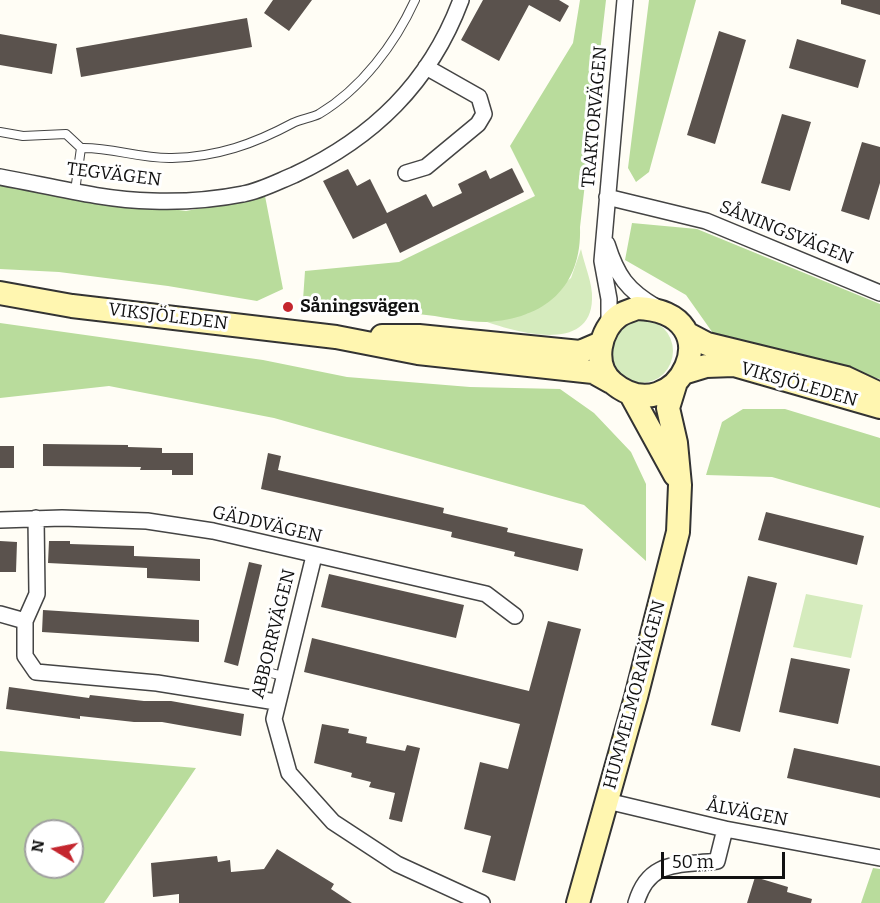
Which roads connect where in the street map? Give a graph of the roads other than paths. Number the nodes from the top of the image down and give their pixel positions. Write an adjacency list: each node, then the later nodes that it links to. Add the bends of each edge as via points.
1 (415, 0): 6 (lane, via 385,52 342,96 317,115 303,118 258,142 223,153 171,159 134,156 100,147)
2 (461, 0): 4 (street, TEGVÄGEN, via 454,20)
3 (625, 0): 10 (street, TRAKTORVÄGEN)
4 (426, 67): 7 (street, via 479,98 484,114 478,124 426,167); 9 (street, TEGVÄGEN, via 381,122 324,161 274,184 244,194 177,202 126,200)
5 (0, 132): 6 (lane, via 23,136 66,134)
6 (81, 148): 9 (lane)
7 (406, 173)
8 (0, 177): 9 (street, TEGVÄGEN)
9 (75, 191)
10 (607, 197): 11 (street, TRAKTORVÄGEN); 13 (street, SÅNINGSVÄGEN, via 706,221)
11 (605, 237): 14 (street, TRAKTORVÄGEN, via 615,267 633,294); 16 (street, TRAKTORVÄGEN, via 602,261 609,298)
12 (0, 293): 17 (main road, VIKSJÖLEDEN, via 72,306)
13 (880, 293)
14 (659, 309): 15 (main road, via 676,317); 16 (main road, via 637,308 619,316)
15 (688, 334): 18 (main road, via 690,348); 20 (main road, VIKSJÖLEDEN, via 707,344 846,378)
16 (605, 336): 17 (main road, VIKSJÖLEDEN, via 580,352 419,336); 19 (main road, via 599,358)
17 (336, 337): 19 (main road, VIKSJÖLEDEN, via 418,353 594,372)
18 (680, 377): 19 (main road, via 654,395); 21 (main road, VIKSJÖLEDEN, via 706,366 734,365); 22 (main road, HUMMELMORAVÄGEN, via 668,408)
19 (620, 388): 22 (main road)
20 (880, 394)
21 (880, 407)
22 (680, 485): 30 (main road, HUMMELMORAVÄGEN, via 678,532)
23 (36, 518): 24 (street, GÄDDVÄGEN); 25 (street, GÄDDVÄGEN, via 147,521 213,531); 28 (street, via 37,594)
24 (0, 520)
25 (314, 556): 27 (street, GÄDDVÄGEN, via 486,594); 29 (street, ABBORRVÄGEN, via 277,674)
26 (0, 614): 28 (street)
27 (515, 616)
28 (25, 621): 29 (street, via 25,656 36,672 157,683)
29 (276, 702): 33 (street, ABBORRVÄGEN, via 274,719 289,773 333,822 397,864)
30 (607, 801): 31 (street, ÅLVÄGEN); 34 (main road, HUMMELMORAVÄGEN)
31 (725, 829): 32 (street, ÅLVÄGEN); 35 (street, via 717,861 659,868 641,885)
32 (880, 858)
33 (482, 903)
34 (578, 903)
35 (636, 903)

